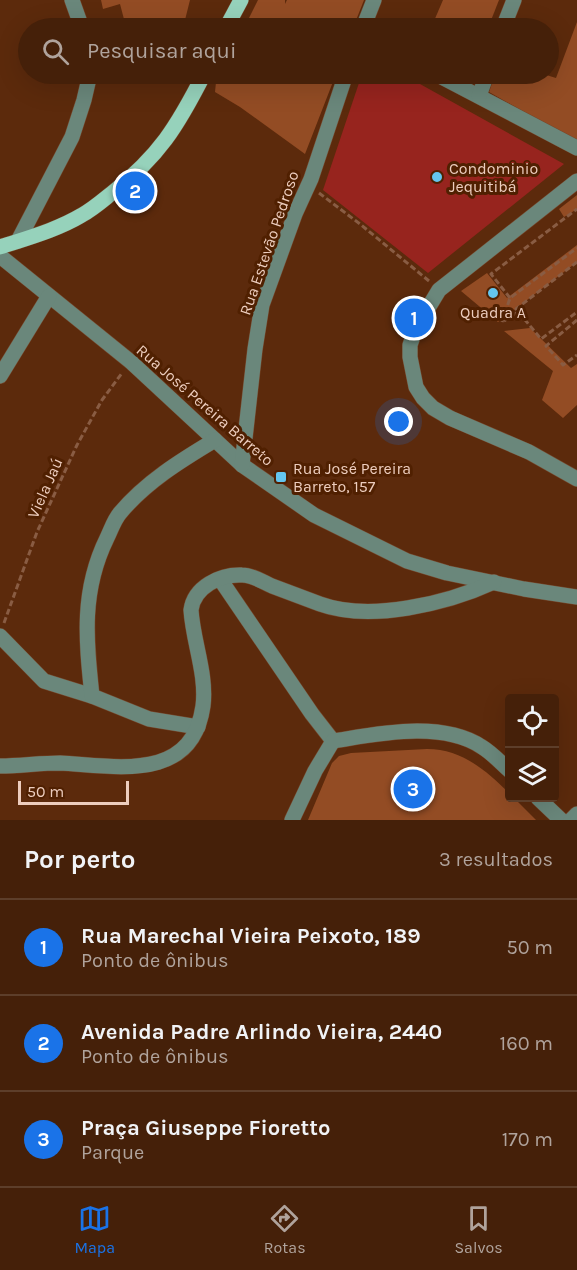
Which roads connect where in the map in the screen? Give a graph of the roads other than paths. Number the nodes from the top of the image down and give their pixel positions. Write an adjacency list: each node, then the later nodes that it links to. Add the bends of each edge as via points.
1 (72, 0): 5 (street)
2 (240, 0): 6 (main road)
3 (375, 0): 7 (street)
4 (514, 0): 8 (street)
5 (78, 18)
6 (231, 18)
7 (367, 18)
8 (507, 18)
9 (88, 84): 17 (street, via 72,136)
10 (199, 84): 17 (main road, via 174,130 134,176 82,216)
11 (343, 84): 23 (street, Rua Estevão Pedroso, via 262,305)
12 (455, 84): 14 (street)
13 (483, 84): 14 (street)
14 (478, 96): 15 (street)
15 (577, 148)
16 (577, 181): 24 (street, via 439,290 416,327 410,345 416,387 433,408)
17 (18, 241): 18 (main road)
18 (0, 247)
19 (0, 256): 20 (street, Rua José Pereira Barreto)
20 (49, 296): 21 (street); 22 (street, Rua José Pereira Barreto, via 131,362)
21 (0, 376)
22 (215, 440): 23 (street, Rua José Pereira Barreto); 29 (street, via 166,471 118,515 88,593)
23 (242, 465): 26 (street, Rua José Pereira Barreto, via 314,515 407,561)
24 (577, 478)
25 (220, 579): 26 (street, via 255,577 325,606 370,610 448,601); 30 (street, via 206,584 192,602 192,625 202,678 203,704); 31 (street)
26 (494, 582): 27 (street, Rua José Pereira Barreto)
27 (577, 597)
28 (0, 635): 29 (street, via 44,681)
29 (92, 696): 30 (street, via 149,719)
30 (198, 727): 32 (street, via 174,756 158,763)
31 (333, 741): 33 (street, via 396,731 442,733 482,747); 36 (street)
32 (0, 766)
33 (505, 767)
34 (542, 802): 37 (street)
35 (577, 814): 38 (street)
36 (292, 820)
37 (561, 820)
38 (571, 820)

